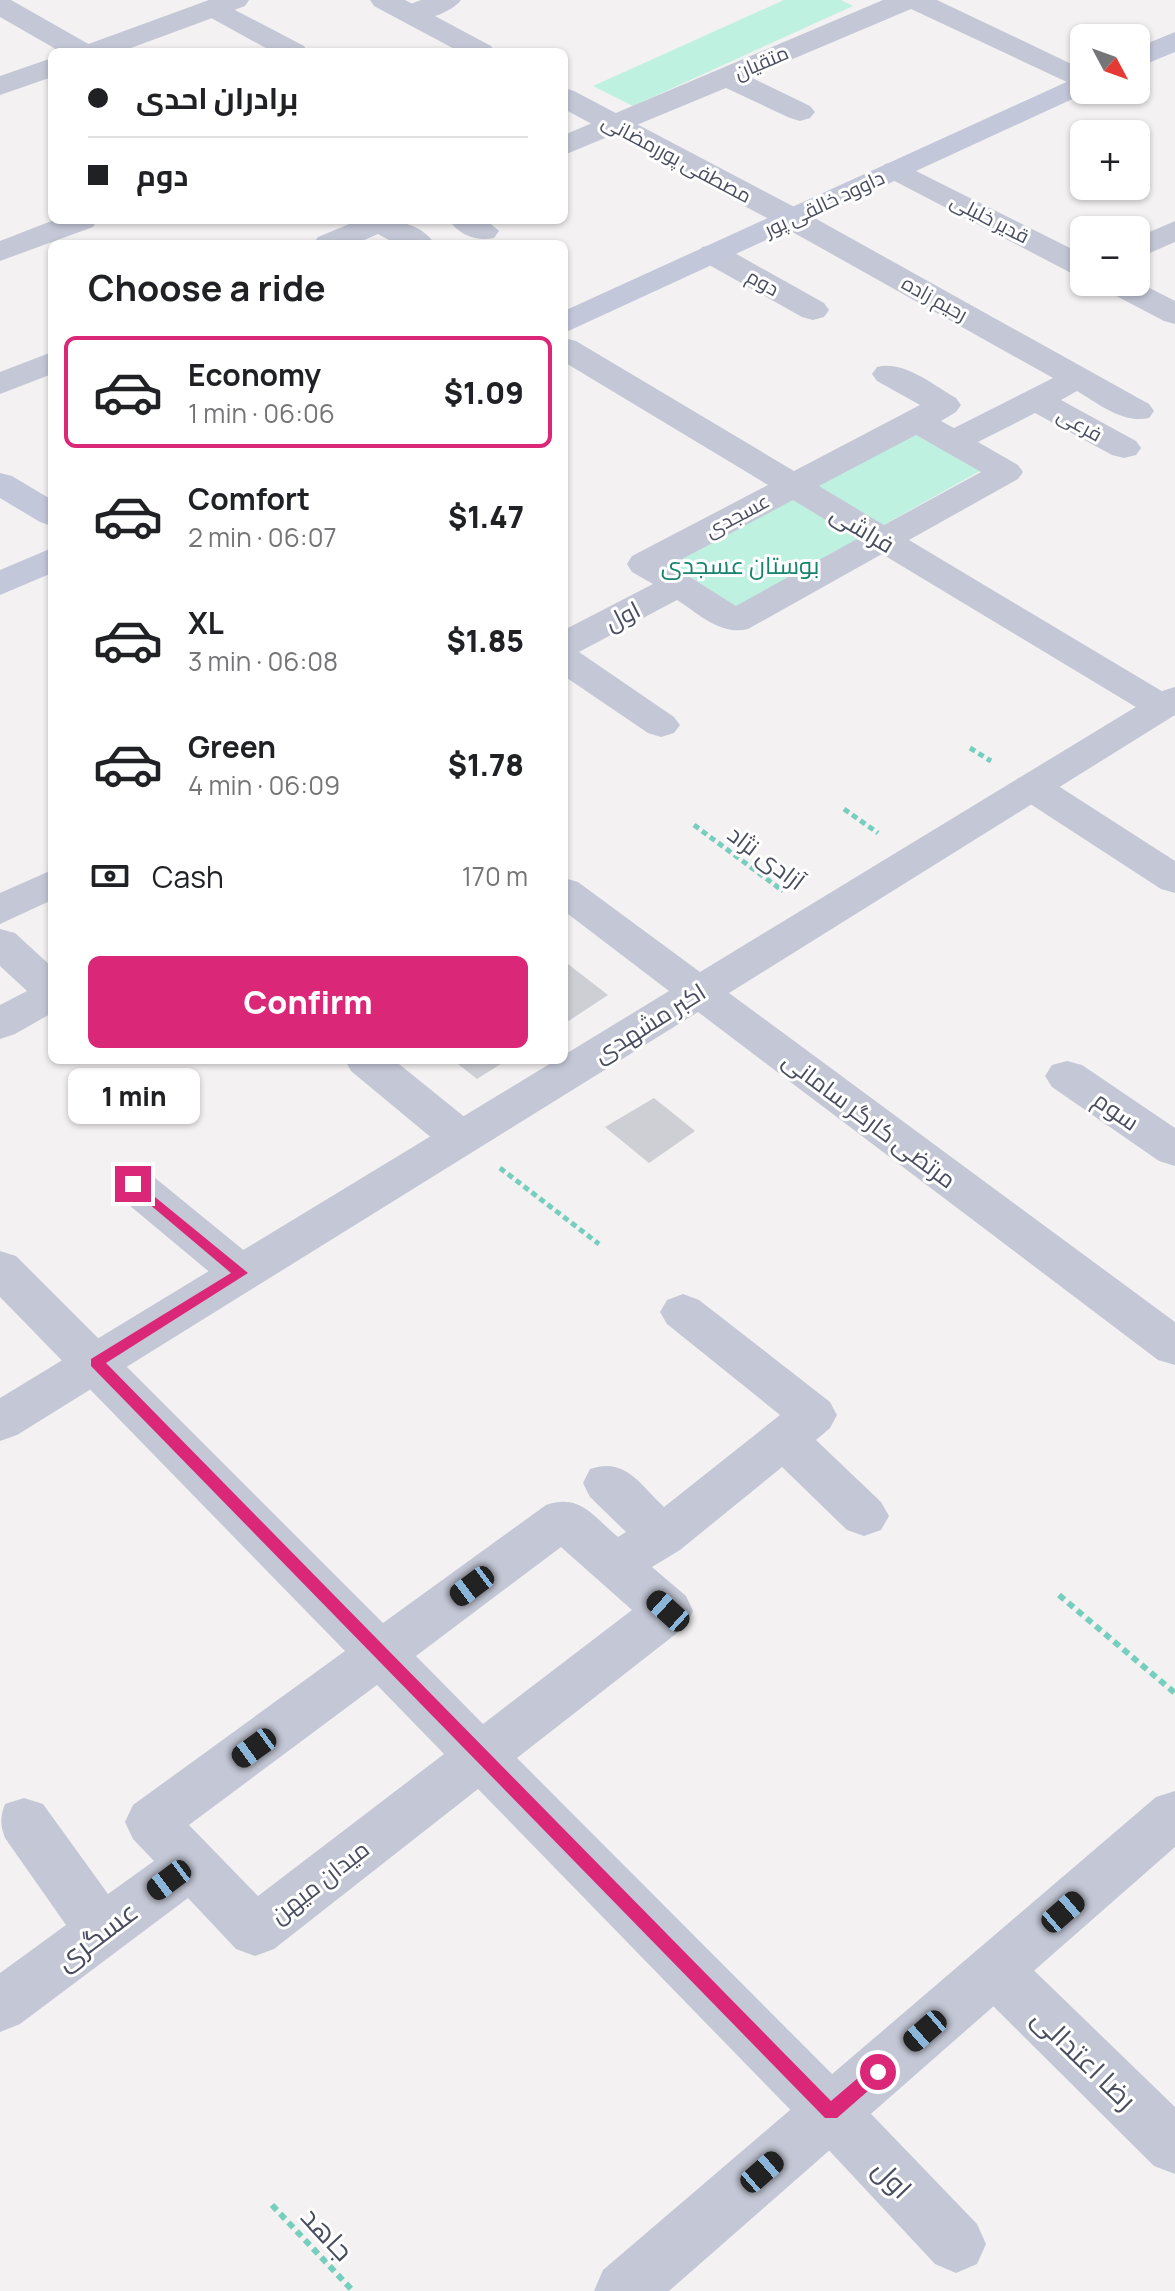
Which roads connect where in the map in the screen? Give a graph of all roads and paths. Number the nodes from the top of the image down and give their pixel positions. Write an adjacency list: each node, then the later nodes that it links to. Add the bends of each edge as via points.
1 (384, 0): 7 (street)
2 (447, 0): 7 (street)
3 (907, 0): 16 (street, متقیان)
4 (915, 0): 15 (street)
5 (224, 4): 10 (street); 11 (street)
6 (0, 5): 9 (street)
7 (410, 14): 12 (street)
8 (1175, 41): 13 (main road)
9 (75, 48)
10 (104, 48)
11 (288, 48)
12 (474, 48)
13 (1150, 53)
14 (48, 68): 17 (street)
15 (1070, 75)
16 (727, 77): 20 (street); 21 (street, متقیان)
17 (0, 86)
18 (1070, 89): 23 (main road, داوود خالقی پور)
19 (568, 99): 21 (street, مصطفی پوررمضانی)
20 (800, 112)
21 (616, 124): 22 (street, متقیان); 24 (street, مصطفی پوررمضانی)
22 (568, 144)
23 (896, 170): 24 (main road, داوود خالقی پور); 34 (street, قدیر خلیلی)
24 (791, 218): 33 (main road, داوود خالقی پور); 42 (street, رحیم زاده)
25 (72, 224): 32 (street)
26 (373, 224): 29 (street)
27 (385, 224): 30 (street)
28 (1175, 230): 31 (street)
29 (338, 240)
30 (412, 240)
31 (1150, 243)
32 (0, 252)
33 (713, 254): 36 (street, دوم); 38 (main road, داوود خالقی پور)
34 (1070, 260)
35 (1141, 296): 37 (street)
36 (813, 310)
37 (1175, 314)
38 (568, 321)
39 (568, 350): 50 (street, فراشی)
40 (48, 364): 43 (street)
41 (889, 374): 46 (street, via 944,405)
42 (1078, 378): 44 (street); 45 (street)
43 (0, 384)
44 (1036, 400): 47 (street); 48 (street, فرعی)
45 (1137, 411)
46 (916, 421): 47 (street, عسجدی); 50 (street, عسجدی)
47 (953, 442): 52 (street, عسجدی, via 1006,472)
48 (1124, 448)
49 (0, 483): 51 (main road)
50 (793, 486): 52 (street, فراشی); 55 (street, عسجدی, via 645,564)
51 (48, 513)
52 (883, 540): 55 (street, عسجدی, via 735,621); 58 (street, فراشی)
53 (48, 561): 54 (main road)
54 (0, 584)
55 (679, 585): 56 (street, اول)
56 (568, 643)
57 (568, 662): 59 (street)
58 (1168, 703): 60 (street, اکبر مشهدی)
59 (661, 725)
60 (1032, 787): 62 (street); 66 (street, اکبر مشهدی)
61 (694, 825): 66 (path, آزادی نژاد)
62 (1175, 880)
63 (48, 885): 65 (street)
64 (568, 894): 69 (street, مرتضی کارگر سامانی)
65 (0, 910)
66 (819, 918): 69 (street, اکبر مشهدی)
67 (0, 943): 68 (street)
68 (48, 988)
69 (699, 992): 74 (street, اکبر مشهدی); 81 (street, مرتضی کارگر سامانی)
70 (48, 994): 71 (street)
71 (0, 1024)
72 (371, 1064): 74 (street)
73 (1067, 1076): 75 (street, سوم)
74 (461, 1138): 77 (path); 79 (street, اکبر مشهدی)
75 (1172, 1144)
76 (133, 1184): 79 (street)
77 (599, 1244)
78 (0, 1268): 82 (street, اول)
79 (241, 1273): 82 (street, اکبر مشهدی)
80 (683, 1312): 84 (street, via 813,1415)
81 (1175, 1347)
82 (96, 1362): 83 (street, اکبر مشهدی); 90 (street, اول)
83 (0, 1422)
84 (784, 1439): 86 (street); 87 (street)
85 (607, 1483): 87 (street)
86 (864, 1516)
87 (662, 1536): 88 (street)
88 (614, 1564): 90 (street, میدان میهن, via 563,1519); 92 (street, میدان میهن, via 668,1611)
89 (1059, 1595): 91 (path)
90 (382, 1654): 92 (street, اول); 95 (street, میدان میهن, via 152,1822)
91 (1175, 1693)
92 (481, 1756): 95 (street, میدان میهن, via 255,1931); 99 (street, اول)
93 (1175, 1814): 97 (street)
94 (24, 1821): 96 (street)
95 (191, 1864): 96 (street, عسگری)
96 (102, 1930): 98 (street, عسگری)
97 (995, 1970): 99 (street); 100 (street, رضا اعتدالی)
98 (0, 2006)
99 (831, 2112): 102 (street, اول); 104 (street)
100 (1175, 2146)
101 (272, 2205): 103 (path, جاهد)
102 (956, 2244)
103 (353, 2291)
104 (624, 2291)

